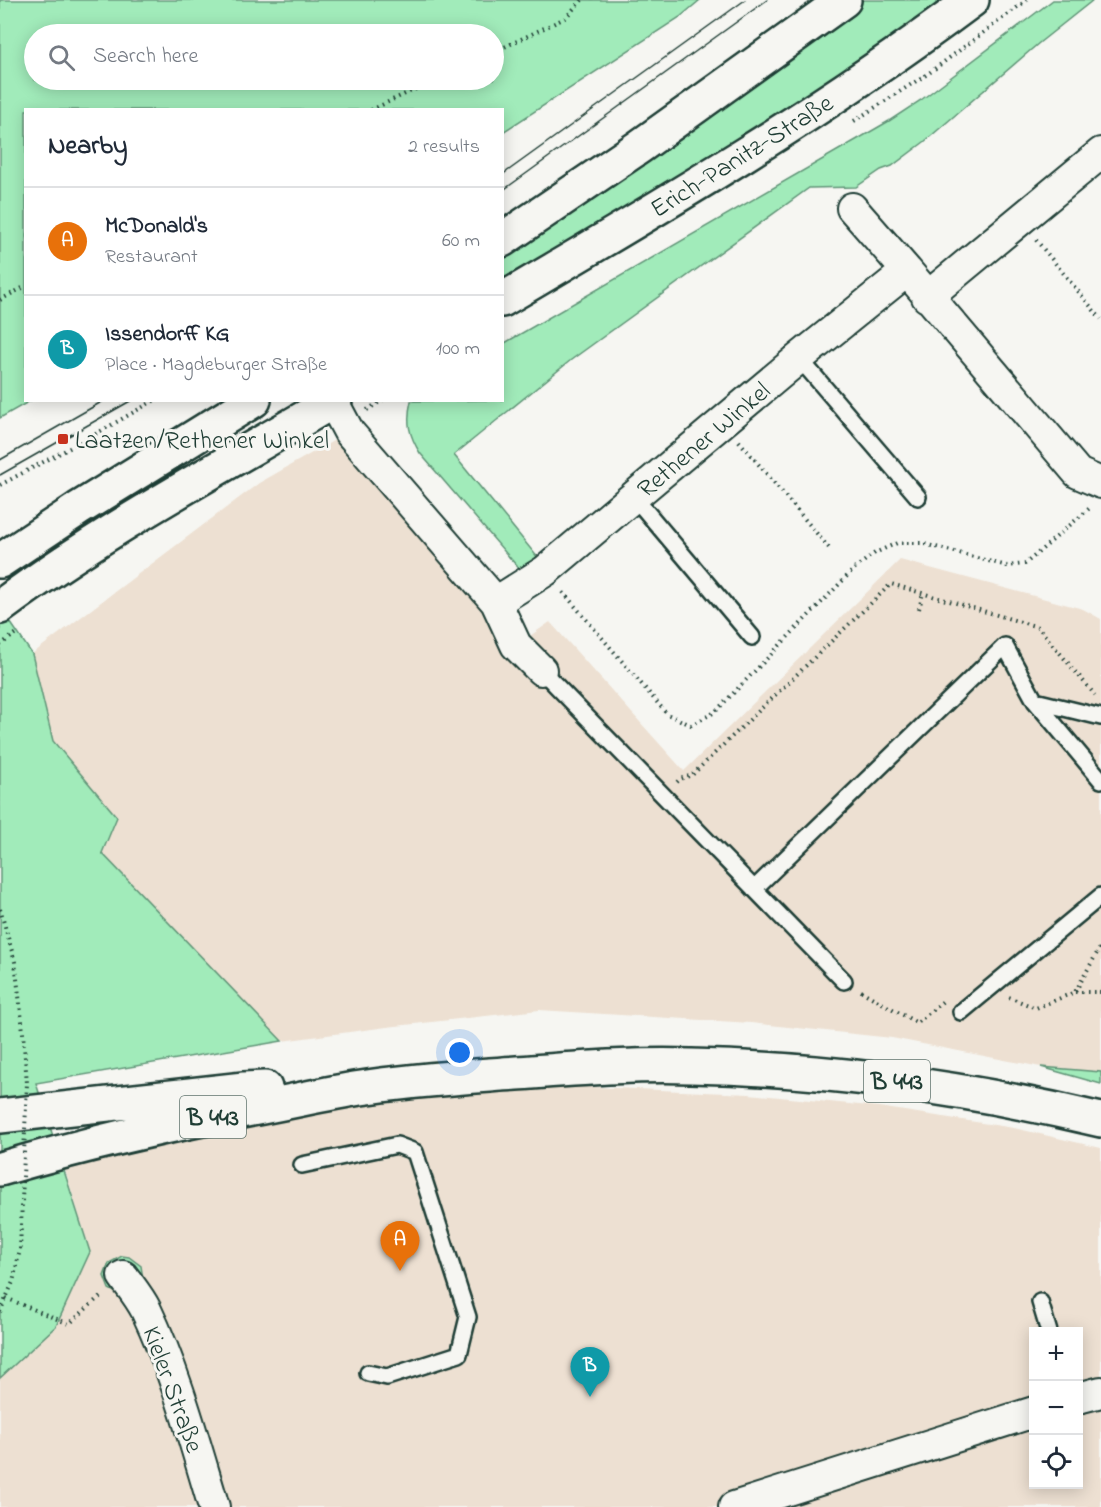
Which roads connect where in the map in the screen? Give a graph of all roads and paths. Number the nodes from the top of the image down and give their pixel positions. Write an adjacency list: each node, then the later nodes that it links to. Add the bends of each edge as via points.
1 (582, 0): 4 (path, via 565,18)
2 (844, 0): 10 (main road)
3 (972, 0): 14 (main road, Erich-Panitz-Straße, via 828,100 653,211)
4 (504, 47)
5 (414, 90): 6 (path)
6 (375, 108)
7 (1101, 153): 9 (street)
8 (852, 208): 11 (street)
9 (1020, 221): 13 (street); 16 (path)
10 (504, 239)
11 (907, 271): 13 (street); 17 (street, Rethener Winkel)
12 (24, 287): 15 (path)
13 (927, 297): 24 (street, via 1078,473)
14 (504, 299)
15 (0, 300)
16 (1101, 319)
17 (799, 358): 22 (street, Rethener Winkel); 26 (lane)
18 (152, 402): 23 (path)
19 (251, 402): 28 (main road)
20 (331, 402): 32 (main road, via 117,529)
21 (334, 402): 31 (street, via 349,432)
22 (722, 422): 25 (street, Rethener Winkel); 27 (path)
23 (0, 485)
24 (1099, 492): 29 (path, via 1091,508 1025,564 1007,566 921,543 897,543 875,553 715,712 691,725 667,714)
25 (634, 497): 29 (street, Rethener Winkel); 34 (lane)
26 (918, 497)
27 (829, 549)
28 (0, 561)
29 (545, 571): 31 (street, Rethener Winkel)
30 (923, 593): 33 (path); 37 (path, via 1038,627); 40 (path, via 891,584 692,775 680,779)
31 (496, 602): 35 (street, via 516,645)
32 (0, 608)
33 (919, 609)
34 (752, 637)
35 (541, 670): 40 (lane)
36 (1035, 701): 38 (lane); 39 (lane); 41 (lane, via 1005,646)
37 (1100, 701)
38 (1101, 717)
39 (1101, 780)
40 (664, 796): 41 (lane)
41 (754, 889): 45 (lane)
42 (1101, 896): 46 (lane)
43 (0, 909): 59 (path, bridge, via 15,962 27,1083 20,1249)
44 (1101, 946): 47 (path)
45 (844, 981): 49 (path, via 917,1023)
46 (988, 990): 47 (path, via 1036,1008); 50 (lane)
47 (1075, 992): 48 (path)
48 (1101, 992)
49 (943, 1001)
50 (961, 1012)
51 (360, 1088): 52 (main road, via 244,1089); 53 (main road, B 443, via 582,1068 690,1066 896,1081 1027,1102); 54 (main road, B 443, via 165,1126)
52 (0, 1116)
53 (1101, 1120)
54 (66, 1150): 56 (main road, B 443); 57 (main road)
55 (302, 1165): 63 (lane, via 397,1145 415,1152 468,1317 459,1354 387,1377)
56 (0, 1169)
57 (0, 1180)
58 (123, 1276): 59 (path, via 69,1324); 67 (street, Kieler Straße, via 145,1308 165,1354)
59 (6, 1298): 61 (path)
60 (1040, 1302): 62 (lane)
61 (0, 1312)
62 (1048, 1327)
63 (368, 1373)
64 (1101, 1392): 65 (street)
65 (1083, 1397)
66 (1029, 1414): 68 (street)
67 (214, 1507)
68 (734, 1507)

